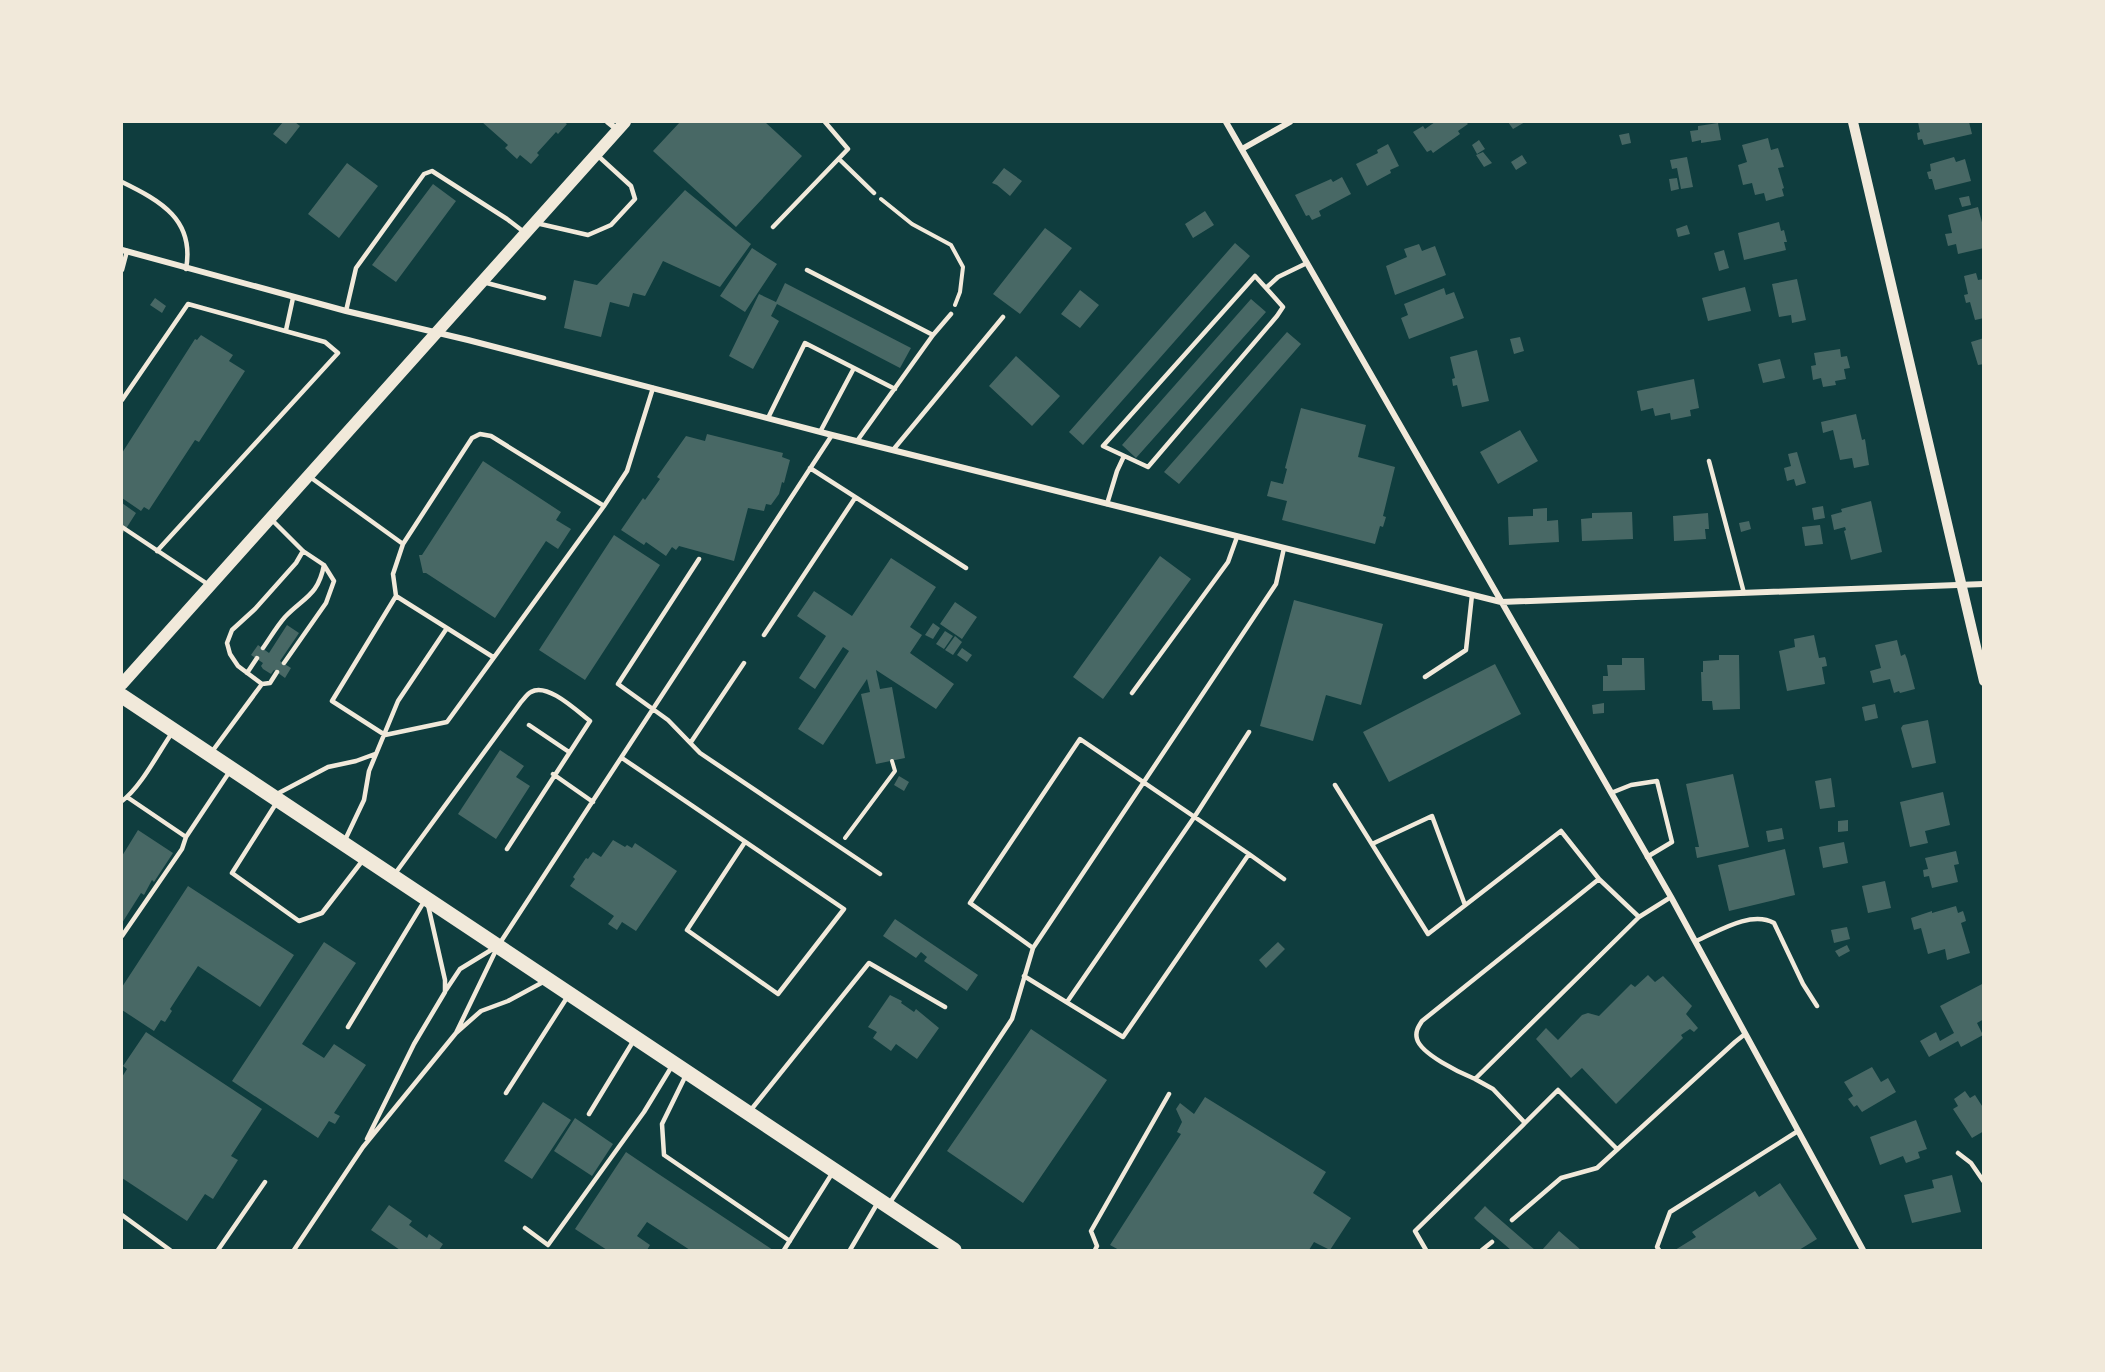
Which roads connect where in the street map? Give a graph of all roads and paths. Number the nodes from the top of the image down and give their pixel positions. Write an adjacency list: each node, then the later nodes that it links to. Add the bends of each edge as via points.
1 (825, 122): 8 (lane, via 848,149)
2 (1226, 122): 6 (street)
3 (1290, 122): 6 (street)
4 (1853, 122): 57 (street)
5 (617, 124): 7 (main road)
6 (1242, 149): 15 (street)
7 (597, 154): 11 (main road); 11 (lane, via 631,186 635,199 611,225 588,235)
8 (839, 159): 10 (lane); 12 (lane)
9 (122, 182): 16 (lane, via 169,211 185,232 189,253)
10 (874, 193): 24 (path, via 912,224 951,245 963,267 960,292)
11 (536, 223): 13 (main road)
12 (773, 227)
13 (526, 234): 19 (main road); 23 (lane, via 432,171 424,174 356,268)
14 (124, 250): 16 (street); 17 (lane)
15 (1307, 263): 20 (lane, via 1278,277); 61 (street)
16 (186, 269): 21 (street)
17 (122, 270)
18 (807, 270): 28 (lane)
19 (483, 282): 22 (lane); 27 (main road)
20 (1266, 288): 38 (lane, via 1283,307 1278,316 1148,467); 38 (lane, via 1255,276 1103,446)
21 (293, 298): 23 (street); 26 (lane)
22 (544, 298)
23 (346, 311): 27 (street)
24 (951, 314): 28 (lane)
25 (1003, 317): 37 (lane)
26 (286, 330): 32 (lane, via 188,304); 50 (lane, via 325,342 338,353)
27 (436, 333): 30 (street); 41 (main road)
28 (933, 335): 31 (lane)
29 (854, 368): 31 (lane); 33 (lane, via 805,343); 34 (lane)
30 (653, 388): 33 (street); 44 (lane, via 627,471)
31 (895, 389): 36 (lane)
32 (122, 400)
33 (768, 418): 34 (street)
34 (820, 432): 35 (street)
35 (832, 435): 36 (street); 40 (lane)
36 (857, 441): 37 (street)
37 (893, 450): 43 (street)
38 (1124, 456): 43 (lane)
39 (1709, 461): 58 (lane)
40 (810, 468): 42 (lane); 77 (lane)
41 (308, 475): 45 (main road); 48 (lane)
42 (855, 498): 54 (lane); 63 (lane)
43 (1107, 504): 47 (street)
44 (604, 506): 48 (lane, via 491,436 480,434 472,438); 65 (lane)
45 (270, 518): 51 (lane); 56 (main road)
46 (122, 527): 50 (lane)
47 (1237, 537): 49 (street); 75 (lane, via 1228,562)
48 (403, 544): 60 (lane, via 393,574)
49 (1284, 548): 59 (street); 90 (lane, via 1276,584)
50 (157, 551): 56 (lane)
51 (303, 551): 53 (lane); 70 (lane, via 255,609 232,630 227,643 230,654)
52 (699, 559): 77 (lane, via 618,684)
53 (324, 565): 64 (lane, via 321,582); 67 (lane, via 334,581 326,603)
54 (966, 568)
55 (1983, 584): 57 (street)
56 (210, 585): 73 (main road)
57 (1961, 585): 58 (street); 72 (street)
58 (1744, 593): 61 (street)
59 (1472, 595): 61 (street); 71 (lane, via 1466,650)
60 (396, 596): 62 (lane); 81 (lane, via 332,701)
61 (1501, 602): 92 (street)
62 (447, 628): 65 (lane); 81 (lane, via 398,702)
63 (764, 635)
64 (262, 648)
65 (493, 657): 81 (lane, via 447,722)
66 (257, 658): 70 (lane)
67 (284, 663)
68 (744, 663): 82 (lane)
69 (277, 672): 74 (lane, via 270,683)
70 (247, 673): 74 (lane)
71 (1425, 677)
72 (1983, 681)
73 (122, 684)
74 (262, 684): 85 (lane)
75 (1132, 693)
76 (122, 696): 79 (main road)
77 (653, 709): 82 (lane); 86 (lane)
78 (529, 725): 83 (lane)
79 (173, 731): 85 (main road); 93 (lane)
80 (1249, 732): 97 (lane)
81 (385, 735): 84 (lane)
82 (691, 742): 102 (lane, via 700,753)
83 (569, 752): 89 (lane); 108 (lane, via 590,721 552,693 538,689 530,692)
84 (375, 754): 94 (lane, via 328,767); 100 (lane, via 364,800)
85 (209, 755): 88 (main road)
86 (622, 758): 96 (lane); 99 (lane)
87 (892, 761): 102 (path, via 895,771)
88 (231, 769): 94 (main road); 98 (lane)
89 (553, 774): 96 (lane); 103 (lane)
90 (1144, 782): 97 (lane); 118 (lane); 118 (lane, via 1080,739 970,903)
91 (1335, 785): 101 (lane)
92 (1611, 793): 105 (street); 105 (lane, via 1657,781 1672,842)
93 (127, 797): 95 (lane); 98 (lane)
94 (276, 798): 100 (main road); 106 (lane, via 232,873 299,921 322,913)
95 (122, 801)
96 (593, 802): 117 (lane)
97 (1195, 816): 104 (lane); 123 (lane)
98 (186, 837): 115 (lane, via 182,849)
99 (744, 842): 99 (lane, via 844,909 778,993 687,930)
100 (343, 844): 106 (main road)
101 (1372, 844): 113 (lane, via 1428,934); 113 (lane, via 1432,816)
102 (840, 846): 107 (lane)
103 (507, 849)
104 (1249, 854): 109 (lane); 123 (lane, via 1123,1037)
105 (1647, 856): 111 (street)
106 (364, 857): 108 (main road)
107 (880, 874)
108 (393, 876): 112 (main road)
109 (1284, 879)
110 (1599, 879): 113 (lane, via 1561,831); 114 (lane); 132 (lane, via 1417,1029 1420,1046 1455,1071)
111 (1671, 897): 114 (lane); 116 (street)
112 (427, 898): 117 (main road); 121 (lane); 126 (lane)
113 (1466, 905)
114 (1639, 917): 132 (lane)
115 (122, 936)
116 (1696, 941): 124 (lane, via 1754,918 1774,922); 128 (street)
117 (498, 946): 120 (main road); 121 (lane, via 460,969); 127 (lane)
118 (1033, 948): 119 (lane)
119 (1024, 976): 123 (lane); 145 (lane, via 1012,1019)
120 (548, 979): 122 (main road); 127 (lane, via 481,1011)
121 (445, 992): 139 (lane, via 414,1044)
122 (569, 994): 129 (main road); 133 (lane)
123 (1066, 1002)
124 (1817, 1006)
125 (945, 1007): 135 (lane, via 869,963)
126 (348, 1027)
127 (456, 1033): 139 (lane)
128 (1745, 1034): 138 (street); 140 (lane)
129 (635, 1038): 130 (main road); 136 (lane)
130 (674, 1064): 131 (main road); 148 (lane, via 548,1245)
131 (687, 1072): 135 (main road); 149 (lane, via 662,1124 664,1155)
132 (1475, 1079): 137 (lane, via 1493,1089)
133 (506, 1093)
134 (1169, 1094): 151 (lane, via 1091,1231)
135 (748, 1113): 142 (main road)
136 (590, 1114)
137 (1525, 1123): 140 (lane, via 1558,1089); 159 (lane, via 1415,1232)
138 (1798, 1131): 161 (lane, via 1670,1212 1657,1247); 162 (street)
139 (363, 1147): 154 (lane)
140 (1617, 1149): 147 (lane, via 1597,1168 1561,1178)
141 (1958, 1153): 144 (lane, via 1971,1163)
142 (835, 1170): 145 (main road); 149 (lane)
143 (265, 1182): 153 (lane)
144 (1983, 1182)
145 (883, 1203): 156 (lane); 157 (main road)
146 (122, 1215): 152 (lane)
147 (1512, 1220)
148 (525, 1228)
149 (790, 1241): 155 (lane)
150 (1492, 1242): 160 (lane)
151 (1096, 1248): 158 (lane)
152 (170, 1251)
153 (218, 1251)
154 (294, 1251)
155 (784, 1251)
156 (850, 1251)
157 (954, 1251)
158 (1104, 1251)
159 (1426, 1251)
160 (1482, 1251)
161 (1659, 1251)
162 (1863, 1251)

